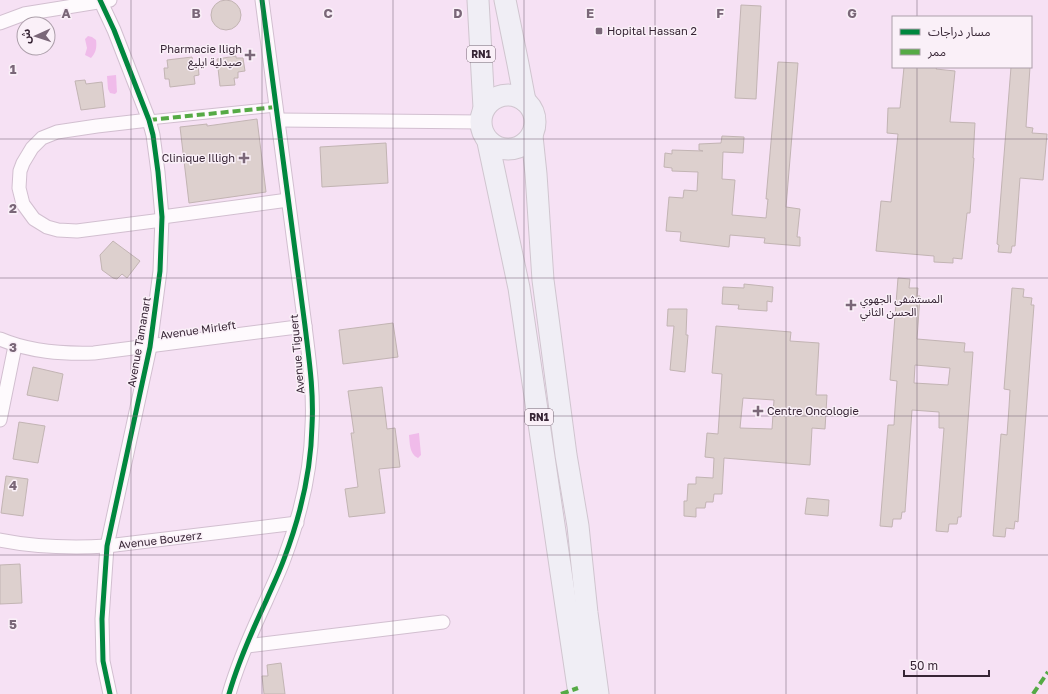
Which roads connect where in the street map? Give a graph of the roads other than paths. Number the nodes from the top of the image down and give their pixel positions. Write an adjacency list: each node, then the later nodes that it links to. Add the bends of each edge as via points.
1 (104, 0): 5 (street, via 24,14); 9 (street, Avenue Tamanart)
2 (262, 0): 7 (street, Avenue Tiguert)
3 (478, 0): 8 (highway, RN1)
4 (505, 0): 6 (highway, RN1)
5 (0, 23)
6 (525, 101): 8 (highway, via 516,96 498,96); 11 (highway, RN1, via 534,115)
7 (276, 107): 9 (street); 10 (street, Avenue Tiguert)
8 (482, 115): 10 (street); 12 (highway, RN1, via 483,135)
9 (149, 120): 14 (street, Avenue Tamanart, via 158,172); 14 (street, via 57,132 42,138 23,163 19,188 22,204 34,219 58,230 77,231)
10 (279, 120): 13 (street, Avenue Tiguert)
11 (532, 136): 12 (highway, via 525,144 510,150 495,147); 28 (highway, RN1, via 543,280 578,526)
12 (488, 142): 27 (highway, RN1, via 519,288)
13 (288, 200): 14 (street); 15 (street, Avenue Tiguert)
14 (162, 219): 18 (street, Avenue Tamanart, via 160,271)
15 (305, 326): 18 (street, Avenue Mirleft); 20 (street, Avenue Tiguert, via 312,426 307,472)
16 (0, 339): 17 (street, Avenue Mirleft)
17 (15, 346): 18 (street, Avenue Mirleft, via 62,354); 19 (street)
18 (150, 347): 22 (street, Avenue Tamanart)
19 (0, 420)
20 (297, 523): 22 (street, Avenue Bouzerz); 24 (street, Avenue Tiguert, via 284,561)
21 (0, 540): 22 (street, Avenue Bouzerz, via 75,548)
22 (107, 546): 25 (street, Avenue Tamanart, via 103,633 104,661)
23 (443, 622): 24 (street)
24 (247, 646): 26 (street, Avenue Tiguert)
25 (110, 694)
26 (229, 694)
27 (579, 694)
28 (598, 694)

